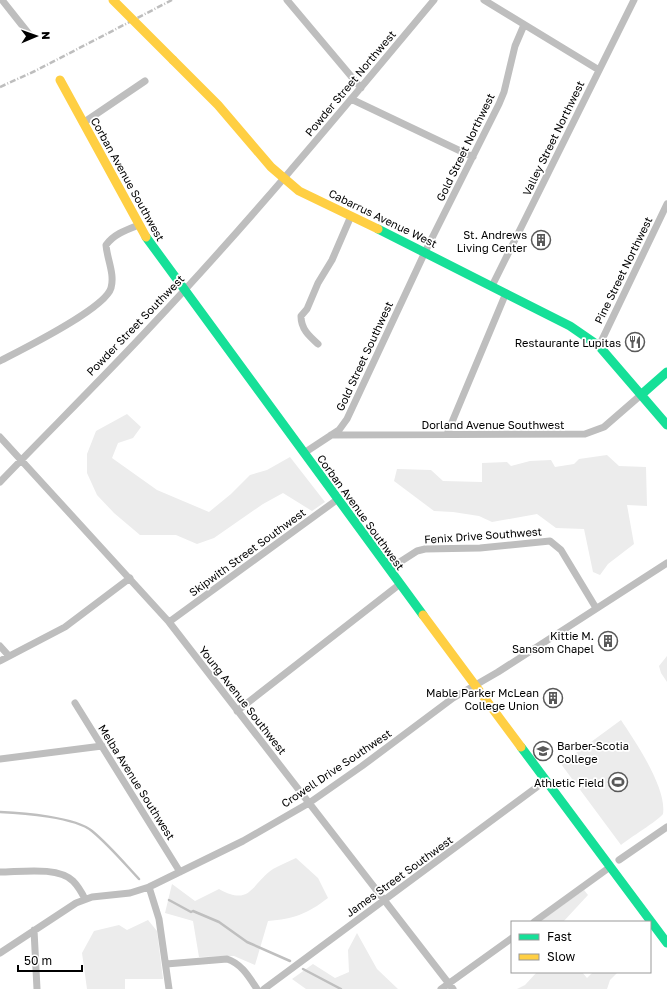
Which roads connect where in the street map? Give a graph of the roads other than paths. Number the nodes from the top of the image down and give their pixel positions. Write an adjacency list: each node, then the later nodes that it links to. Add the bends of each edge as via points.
1 (2, 0): 8 (street)
2 (113, 0): 16 (street, Cabarrus Avenue West, bridge, via 218,105)
3 (287, 0): 12 (street)
4 (434, 0): 12 (street, Powder Street Northwest)
5 (484, 0): 7 (street)
6 (634, 0): 9 (street, Valley Street Northwest)
7 (524, 25): 9 (street); 15 (street, Gold Street Northwest, via 515,46 504,92)
8 (29, 34)
9 (599, 70): 21 (street, Valley Street Northwest)
10 (60, 80): 14 (street, Corban Avenue Southwest)
11 (145, 81): 14 (street)
12 (360, 88): 13 (street, Powder Street Northwest)
13 (351, 100): 15 (street); 16 (street, Powder Street Northwest)
14 (83, 123): 19 (street, Corban Avenue Southwest)
15 (473, 157): 20 (street, Gold Street Northwest)
16 (284, 179): 18 (street, Cabarrus Avenue West, via 299,192); 22 (street, Powder Street Southwest)
17 (667, 204): 25 (street, Pine Street Northwest)
18 (351, 216): 20 (street, Cabarrus Avenue West); 24 (street, via 332,260 301,316 301,324 307,334)
19 (139, 225): 22 (street, Corban Avenue Southwest); 26 (street, via 119,233 106,245 112,282 111,289 101,300 48,337)
20 (425, 252): 21 (street, Cabarrus Avenue West); 31 (street, Gold Street Southwest, via 347,419 339,430)
21 (492, 286): 23 (street, Cabarrus Avenue West)
22 (184, 290): 33 (street, Corban Avenue Southwest); 34 (street, Powder Street Southwest)
23 (506, 293): 25 (street, Cabarrus Avenue West, via 570,326); 30 (street)
24 (318, 344)
25 (599, 346): 28 (street, Cabarrus Avenue West)
26 (0, 361)
27 (667, 372): 28 (street)
28 (642, 394): 29 (street, Cabarrus Avenue West); 30 (street, Dorland Avenue Southwest, via 612,421 598,430 580,435)
29 (667, 425)
30 (447, 434): 31 (street, Dorland Avenue Southwest)
31 (331, 435): 33 (street, Gold Street Southwest)
32 (0, 437): 34 (street, Young Avenue Southwest)
33 (304, 453): 36 (street, Corban Avenue Southwest)
34 (21, 460): 35 (street, Powder Street Southwest); 39 (street, Young Avenue Southwest)
35 (0, 482)
36 (338, 499): 38 (street, Corban Avenue Southwest); 42 (street, Skipwith Street Southwest)
37 (667, 563): 41 (street, Crowell Drive Southwest)
38 (389, 569): 40 (street, Corban Avenue Southwest); 41 (street, Fenix Drive Southwest, via 425,548 480,548 550,541 564,555)
39 (130, 578): 42 (street, Young Avenue Southwest); 44 (street, via 65,627)
40 (400, 584): 46 (street, Corban Avenue Southwest); 48 (street)
41 (596, 608): 46 (street, Crowell Drive Southwest)
42 (169, 622): 48 (street, Young Avenue Southwest)
43 (0, 646): 44 (street)
44 (9, 656): 45 (street)
45 (0, 661)
46 (475, 686): 51 (street, Corban Avenue Southwest); 52 (street, Crowell Drive Southwest, via 453,698)
47 (75, 703): 49 (street, Melba Avenue Southwest)
48 (237, 711): 52 (street, Young Avenue Southwest)
49 (102, 746): 50 (street); 57 (street, Melba Avenue Southwest)
50 (0, 759)
51 (545, 781): 55 (street, Corban Avenue Southwest); 60 (street, James Street Southwest)
52 (309, 803): 57 (street, Crowell Drive Southwest, via 243,841); 60 (street, Young Avenue Southwest)
53 (667, 827): 54 (street)
54 (619, 860)
55 (610, 867): 61 (street); 62 (street, Corban Avenue Southwest)
56 (0, 872): 59 (street, via 54,872 65,876 77,886)
57 (180, 872): 58 (street, Crowell Drive Southwest)
58 (149, 887): 59 (street, Crowell Drive Southwest, via 130,893); 68 (street, via 159,919)
59 (85, 899): 64 (street, Crowell Drive Southwest)
60 (385, 901): 69 (street, Young Avenue Southwest); 73 (street, James Street Southwest)
61 (535, 921)
62 (650, 921)
63 (651, 922): 66 (street, Corban Avenue Southwest)
64 (34, 930): 67 (street, Crowell Drive Southwest); 70 (street)
65 (511, 939): 69 (street)
66 (667, 943)
67 (0, 953)
68 (166, 964): 71 (street); 72 (street, via 227,959 241,967)
69 (450, 986): 74 (street)
70 (37, 989)
71 (169, 989)
72 (257, 989)
73 (264, 989)
74 (441, 989)

